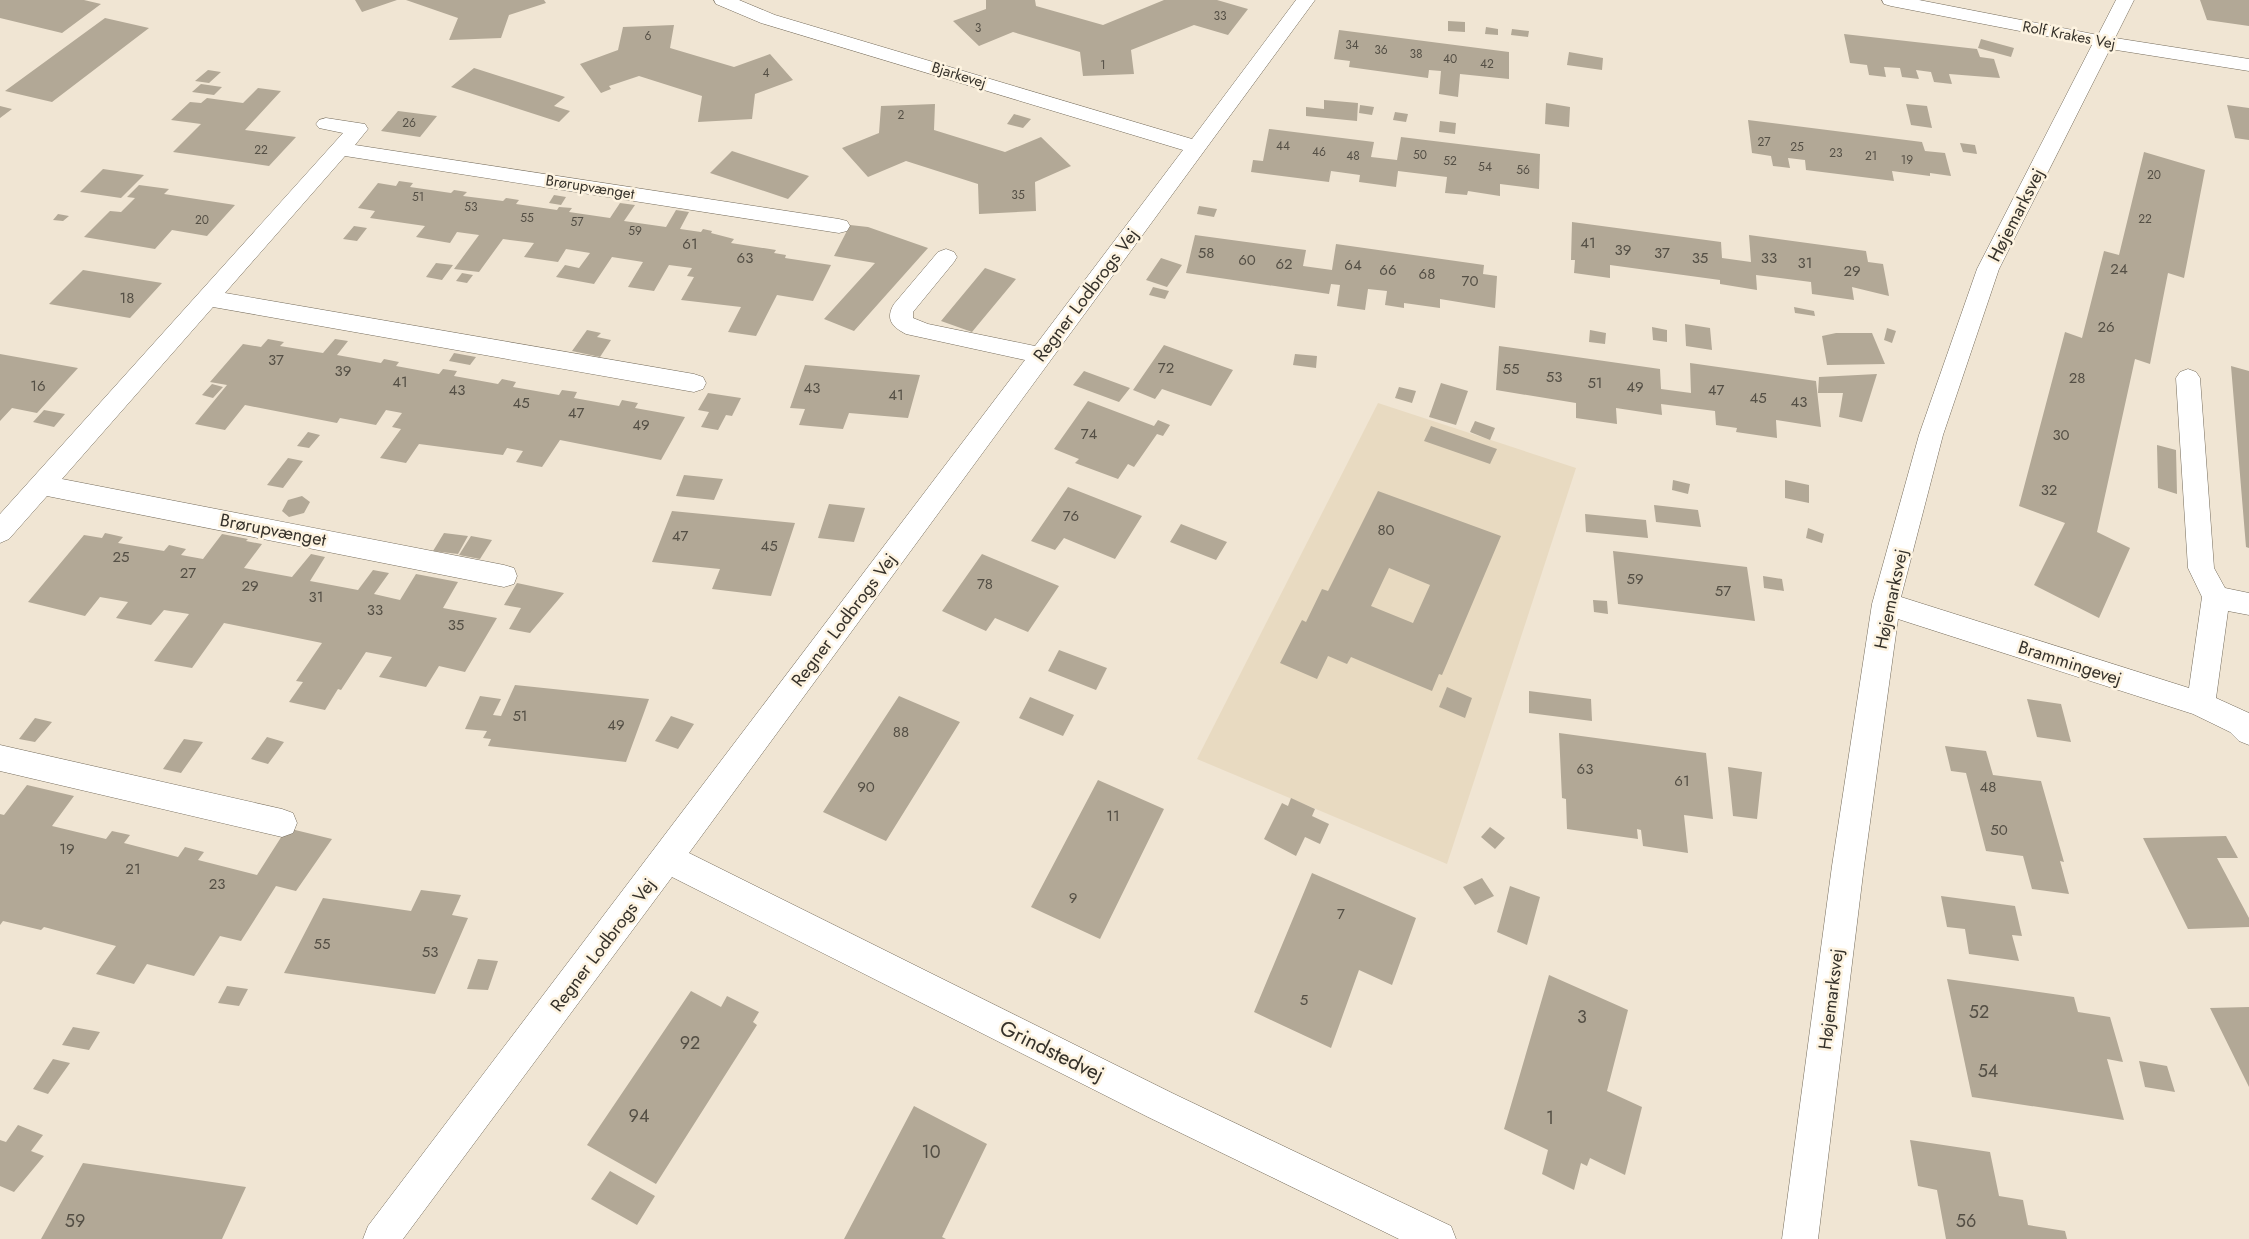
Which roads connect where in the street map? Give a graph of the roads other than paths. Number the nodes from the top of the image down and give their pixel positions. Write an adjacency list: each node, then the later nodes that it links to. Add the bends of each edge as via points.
1 (723, 0): 8 (street, Bjarkevej, via 768,19)
2 (1306, 0): 8 (street, Regner Lodbrogs Vej)
3 (1891, 0): 5 (street, Rolf Krakes Vej)
4 (2125, 0): 5 (street, Højemarksvej)
5 (2104, 42): 6 (street, Rolf Krakes Vej); 20 (street, Højemarksvej, via 1988,269 1931,435)
6 (2249, 65)
7 (326, 124): 9 (street, via 358,129)
8 (1196, 147): 13 (street, Regner Lodbrogs Vej)
9 (340, 149): 10 (street, Brørupvænget); 12 (street)
10 (839, 226)
11 (946, 257): 13 (street, via 902,310 901,321 926,332)
12 (208, 298): 15 (street); 16 (street)
13 (1041, 356): 26 (street, Regner Lodbrogs Vej)
14 (2188, 378): 19 (street, via 2200,568)
15 (694, 383)
16 (42, 485): 17 (street); 18 (street, Brørupvænget)
17 (0, 532)
18 (504, 576)
19 (2216, 597): 21 (street); 22 (street)
20 (1886, 604): 22 (street, Brammingevej); 29 (street, Højemarksvej)
21 (2249, 604)
22 (2201, 704): 23 (street, Brammingevej, via 2240,723)
23 (2249, 732)
24 (0, 758): 25 (street)
25 (282, 823)
26 (667, 858): 27 (street, Regner Lodbrogs Vej); 28 (street, Grindstedvej, via 1151,1100)
27 (381, 1239)
28 (1438, 1239)
29 (1800, 1239)

